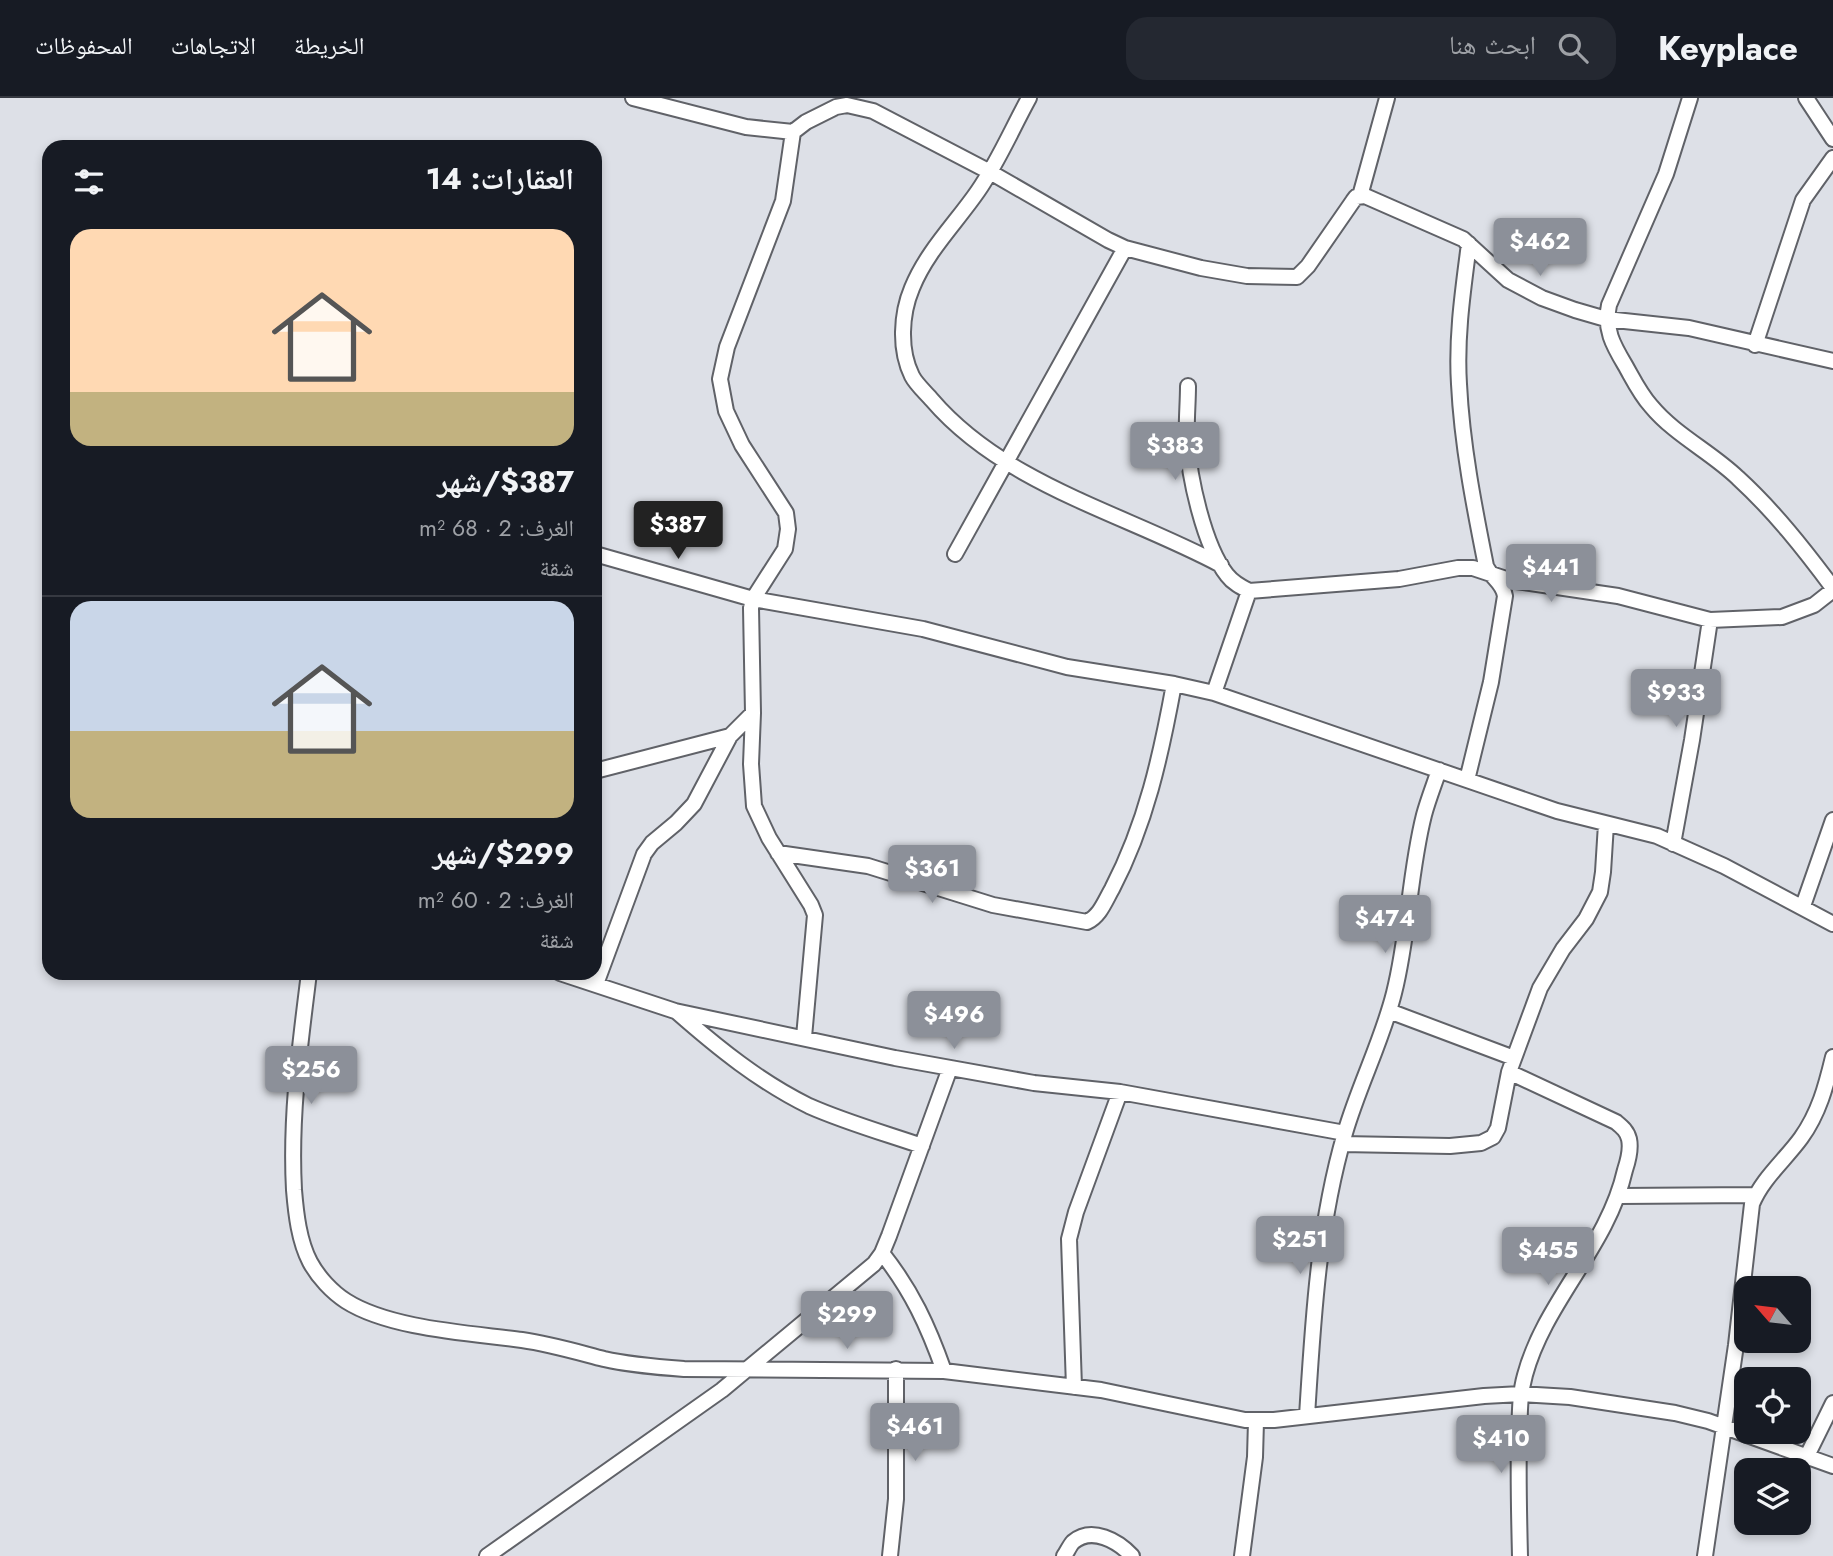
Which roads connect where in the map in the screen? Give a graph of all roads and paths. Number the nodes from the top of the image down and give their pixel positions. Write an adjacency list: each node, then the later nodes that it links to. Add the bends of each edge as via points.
1 (633, 98): 7 (street, via 746,127)
2 (1029, 98): 10 (street)
3 (1387, 98): 11 (street)
4 (1690, 98): 14 (street, via 1666,174)
5 (1806, 98): 8 (street)
6 (863, 102): 7 (street, via 827,111); 10 (street)
7 (793, 132): 25 (street, via 783,201 727,347 720,379 726,411 742,445 786,513 785,549)
8 (1833, 139)
9 (1833, 158): 15 (street, via 1803,200)
10 (990, 172): 13 (street); 18 (street, via 926,260 902,321 912,376 945,415)
11 (1360, 196): 12 (street); 13 (street, via 1297,277 1247,276)
12 (1469, 244): 14 (street, via 1522,289); 22 (street, via 1460,316 1459,383 1474,505)
13 (1125, 248): 18 (street)
14 (1606, 319): 15 (street, via 1689,328); 23 (street, via 1611,340 1651,407 1738,477 1783,524)
15 (1755, 345): 16 (street)
16 (1833, 361)
17 (1188, 386): 21 (street, via 1190,470)
18 (1007, 462): 19 (street); 21 (street, via 1076,500)
19 (955, 554)
20 (602, 556): 25 (street)
21 (1221, 565): 24 (street, via 1236,584)
22 (1490, 574): 24 (street, via 1465,567 1399,579); 26 (street, via 1618,596); 33 (street, via 1502,585 1505,596 1491,682)
23 (1833, 589): 26 (street, via 1814,605 1782,617)
24 (1249, 591): 28 (street)
25 (753, 599): 27 (street, via 923,629 1067,667); 29 (street)
26 (1710, 620): 36 (street)
27 (1174, 684): 28 (street); 37 (street, via 1147,806 1115,883 1098,915 1087,922 993,905 868,866)
28 (1214, 693): 32 (street)
29 (753, 713): 30 (street); 37 (street, via 754,806)
30 (730, 736): 31 (street); 40 (street, via 694,804 644,854)
31 (602, 769)
32 (1439, 770): 33 (street); 46 (street, via 1421,826 1406,941)
33 (1467, 780): 35 (street)
34 (1833, 820): 38 (street)
35 (1606, 824): 36 (street); 49 (street, via 1600,892 1551,967)
36 (1673, 844): 38 (street)
37 (778, 853): 47 (street, via 815,915)
38 (1803, 906): 39 (street)
39 (1833, 924)
40 (602, 968)
41 (308, 980): 57 (street, via 293,1103 292,1162 302,1241 324,1282 345,1300 391,1319 542,1343 645,1366)
42 (583, 980): 44 (street)
43 (597, 980): 44 (street)
44 (596, 984): 45 (street)
45 (675, 1011): 47 (street); 53 (street, via 732,1059 794,1098)
46 (1389, 1012): 49 (street); 52 (street)
47 (804, 1037): 50 (street)
48 (1833, 1057): 54 (street, via 1813,1119)
49 (1512, 1065): 52 (street, via 1498,1128 1489,1141 1450,1146); 55 (street, via 1625,1130 1628,1158)
50 (950, 1068): 51 (street); 53 (street)
51 (1120, 1092): 52 (street); 60 (street, via 1069,1239)
52 (1344, 1138): 63 (street, via 1320,1248)
53 (922, 1146): 56 (street)
54 (1756, 1195): 55 (street); 65 (street)
55 (1619, 1196): 61 (street, via 1540,1336)
56 (882, 1253): 57 (street, via 866,1273); 59 (street, via 910,1291)
57 (749, 1368): 58 (street); 69 (street)
58 (896, 1369): 59 (street); 70 (street, via 896,1499)
59 (944, 1371): 60 (street)
60 (1074, 1387): 64 (street)
61 (1521, 1394): 63 (street); 65 (street, via 1675,1413); 74 (street)
62 (1833, 1403): 66 (street)
63 (1307, 1416): 64 (street)
64 (1256, 1421): 73 (street)
65 (1723, 1426): 66 (street); 75 (street)
66 (1807, 1458)
67 (1811, 1459): 68 (street)
68 (1833, 1466)
69 (487, 1556)
70 (890, 1556)
71 (1064, 1556): 72 (street, via 1074,1542 1089,1535 1109,1538)
72 (1132, 1556)
73 (1242, 1556)
74 (1520, 1556)
75 (1705, 1556)

